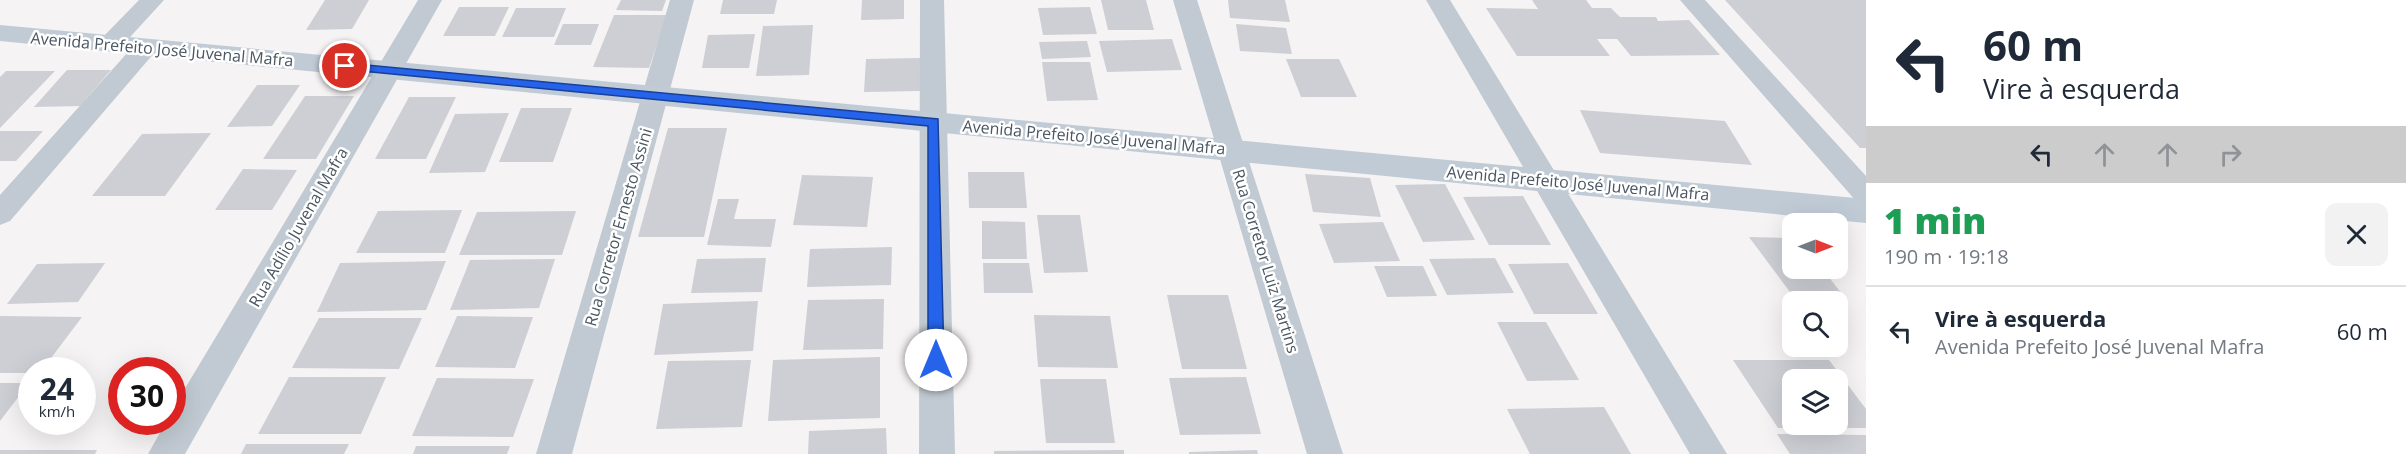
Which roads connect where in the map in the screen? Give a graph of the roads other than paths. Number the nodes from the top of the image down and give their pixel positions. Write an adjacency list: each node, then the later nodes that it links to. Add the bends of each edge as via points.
1 (152, 0): 9 (street)
2 (430, 0): 11 (street, Rua Adílio Juvenal Mafra)
3 (682, 0): 12 (street, Rua Corretor Ernesto Assini)
4 (933, 0): 13 (street)
5 (1185, 0): 14 (street, Rua Corretor Luiz Martins)
6 (1438, 0): 15 (street)
7 (1692, 0): 16 (street)
8 (0, 33): 9 (main road, Avenida Prefeito José Juvenal Mafra)
9 (111, 43): 10 (main road, Avenida Prefeito José Juvenal Mafra)
10 (146, 47): 11 (main road, Avenida Prefeito José Juvenal Mafra); 18 (street)
11 (390, 70): 12 (main road, Avenida Prefeito José Juvenal Mafra); 19 (street, Rua Adílio Juvenal Mafra)
12 (655, 96): 13 (main road, Avenida Prefeito José Juvenal Mafra); 20 (street, Rua Corretor Ernesto Assini)
13 (934, 122): 14 (main road, Avenida Prefeito José Juvenal Mafra); 21 (street)
14 (1231, 150): 15 (main road, Avenida Prefeito José Juvenal Mafra); 22 (street, Rua Corretor Luiz Martins)
15 (1546, 180): 17 (main road, Avenida Prefeito José Juvenal Mafra); 23 (street)
16 (1866, 194)
17 (1866, 211)
18 (0, 214)
19 (166, 454)
20 (554, 454)
21 (937, 454)
22 (1325, 454)
23 (1709, 454)

